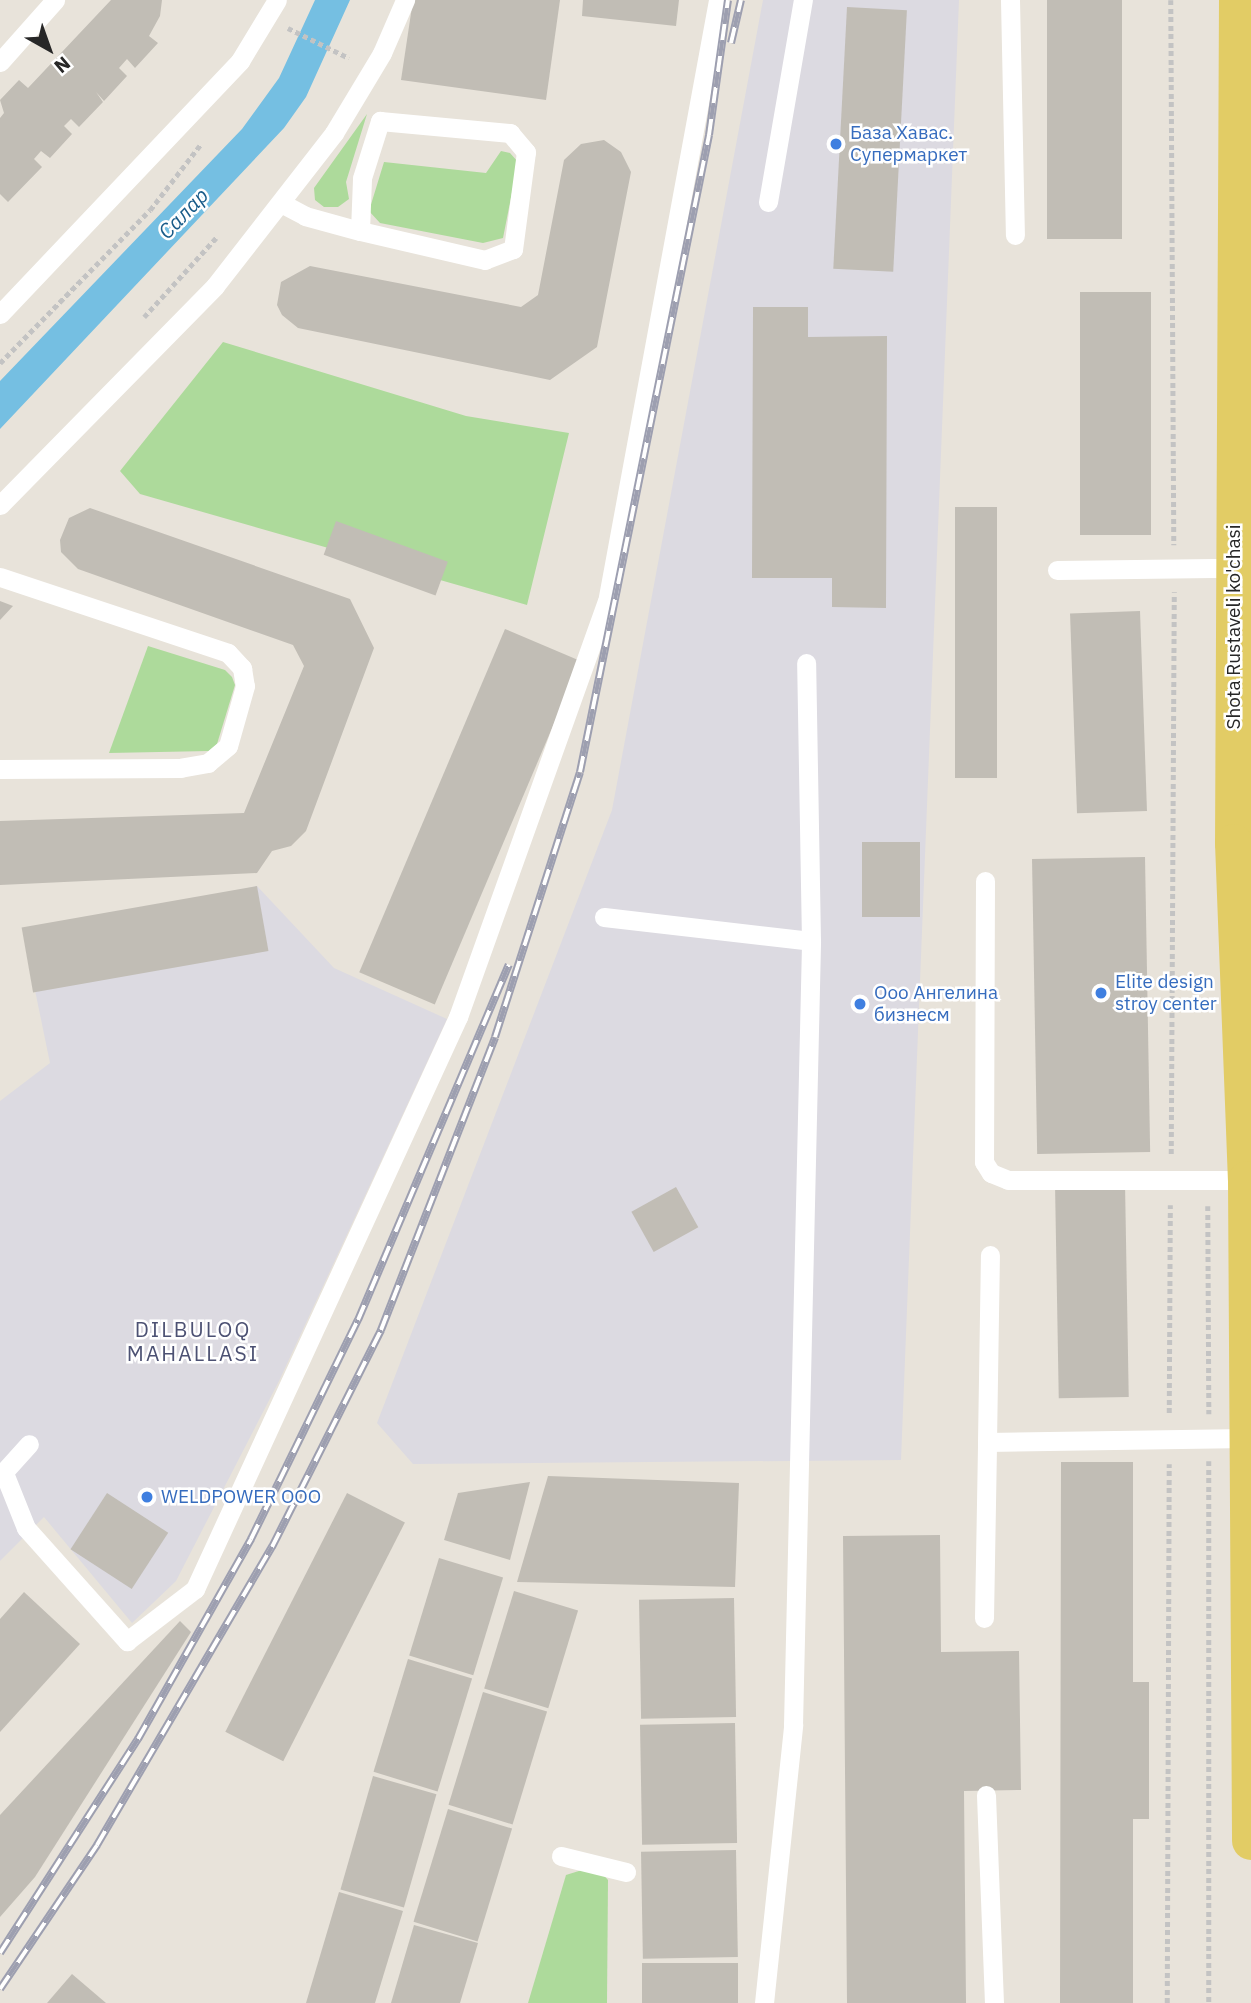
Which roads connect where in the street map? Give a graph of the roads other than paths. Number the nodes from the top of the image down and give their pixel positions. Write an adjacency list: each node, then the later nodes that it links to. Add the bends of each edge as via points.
1 (55, 0): 8 (lane)
2 (277, 0): 13 (lane, via 240,61)
3 (405, 0): 10 (lane, via 382,53 334,133)
4 (718, 0): 28 (lane, via 607,602 458,1017 195,1589 127,1640 26,1528)
5 (803, 0): 9 (lane)
6 (1010, 0): 12 (lane)
7 (1238, 0): 15 (main road, Shota Rustaveli ko'chasi)
8 (0, 62)
9 (768, 202)
10 (281, 203): 11 (lane, via 304,216); 14 (lane, via 215,286)
11 (360, 231): 11 (lane, via 485,260 513,249 526,152 510,133 380,121 362,178)
12 (1015, 235)
13 (0, 314)
14 (0, 505)
15 (1233, 568): 16 (lane); 23 (main road, Shota Rustaveli ko'chasi, via 1234,843)
16 (1057, 570)
17 (0, 577): 19 (lane, via 228,653 242,668 245,686 228,746 208,763 181,768)
18 (806, 663): 22 (lane)
19 (0, 769)
20 (985, 881): 23 (lane, via 984,1162 991,1173 1008,1180)
21 (604, 917): 22 (lane)
22 (811, 941): 34 (lane, via 793,1725)
23 (1247, 1180): 25 (main road, Shota Rustaveli ko'chasi)
24 (990, 1255): 26 (lane)
25 (1247, 1438): 26 (lane); 31 (main road, Shota Rustaveli ko'chasi)
26 (987, 1442): 29 (lane)
27 (29, 1444): 28 (lane)
28 (2, 1474)
29 (984, 1618)
30 (986, 1795): 35 (lane)
31 (1251, 1841)
32 (561, 1856): 33 (lane)
33 (626, 1872)
34 (764, 2003)
35 (994, 2003)

